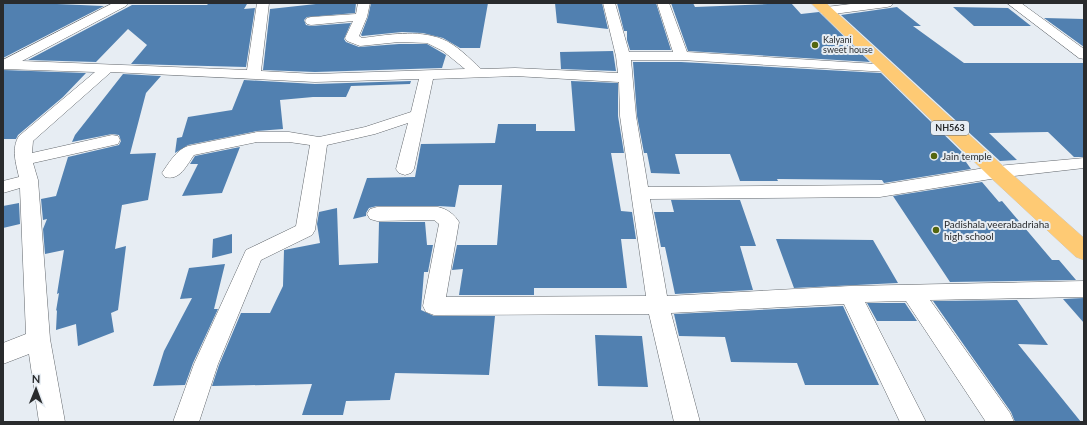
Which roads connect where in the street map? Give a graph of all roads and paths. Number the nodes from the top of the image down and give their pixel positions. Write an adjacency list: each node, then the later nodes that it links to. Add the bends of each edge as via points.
1 (122, 3): 14 (street)
2 (264, 3): 19 (street)
3 (364, 3): 9 (street)
4 (609, 3): 12 (street)
5 (663, 3): 13 (street)
6 (887, 3): 8 (street)
7 (1013, 3): 11 (street)
8 (822, 7): 16 (highway, NH563)
9 (361, 17): 10 (street); 17 (street, via 352,38 355,41 424,38 437,42 451,51)
10 (311, 21)
11 (1084, 55)
12 (623, 56): 13 (street); 20 (street)
13 (681, 56): 16 (street)
14 (4, 66): 15 (street)
15 (108, 68): 19 (street); 24 (street, via 25,140)
16 (888, 68): 28 (highway, NH563)
17 (479, 74): 18 (street); 20 (street, via 515,72)
18 (427, 75): 19 (street, via 315,78); 21 (street)
19 (253, 76)
20 (626, 78): 31 (street, via 628,116)
21 (417, 114): 23 (street, via 369,131); 26 (street)
22 (112, 140): 24 (street)
23 (319, 142): 27 (street, via 289,137 257,137 188,151); 41 (street, via 305,230 253,255 206,364)
24 (23, 160): 29 (street)
25 (1084, 163): 28 (street)
26 (405, 169)
27 (172, 172)
28 (997, 172): 31 (street, via 880,191); 33 (highway, NH563)
29 (29, 180): 30 (street); 38 (street)
30 (3, 187)
31 (641, 193): 37 (street)
32 (377, 214): 37 (street, via 438,213 449,222 434,306)
33 (1084, 250)
34 (1084, 289): 35 (street)
35 (912, 292): 36 (street); 44 (street)
36 (850, 294): 37 (street); 43 (street)
37 (658, 305): 42 (street)
38 (38, 339): 39 (street); 40 (street)
39 (3, 354)
40 (52, 422)
41 (186, 422)
42 (687, 422)
43 (913, 422)
44 (1001, 422)

